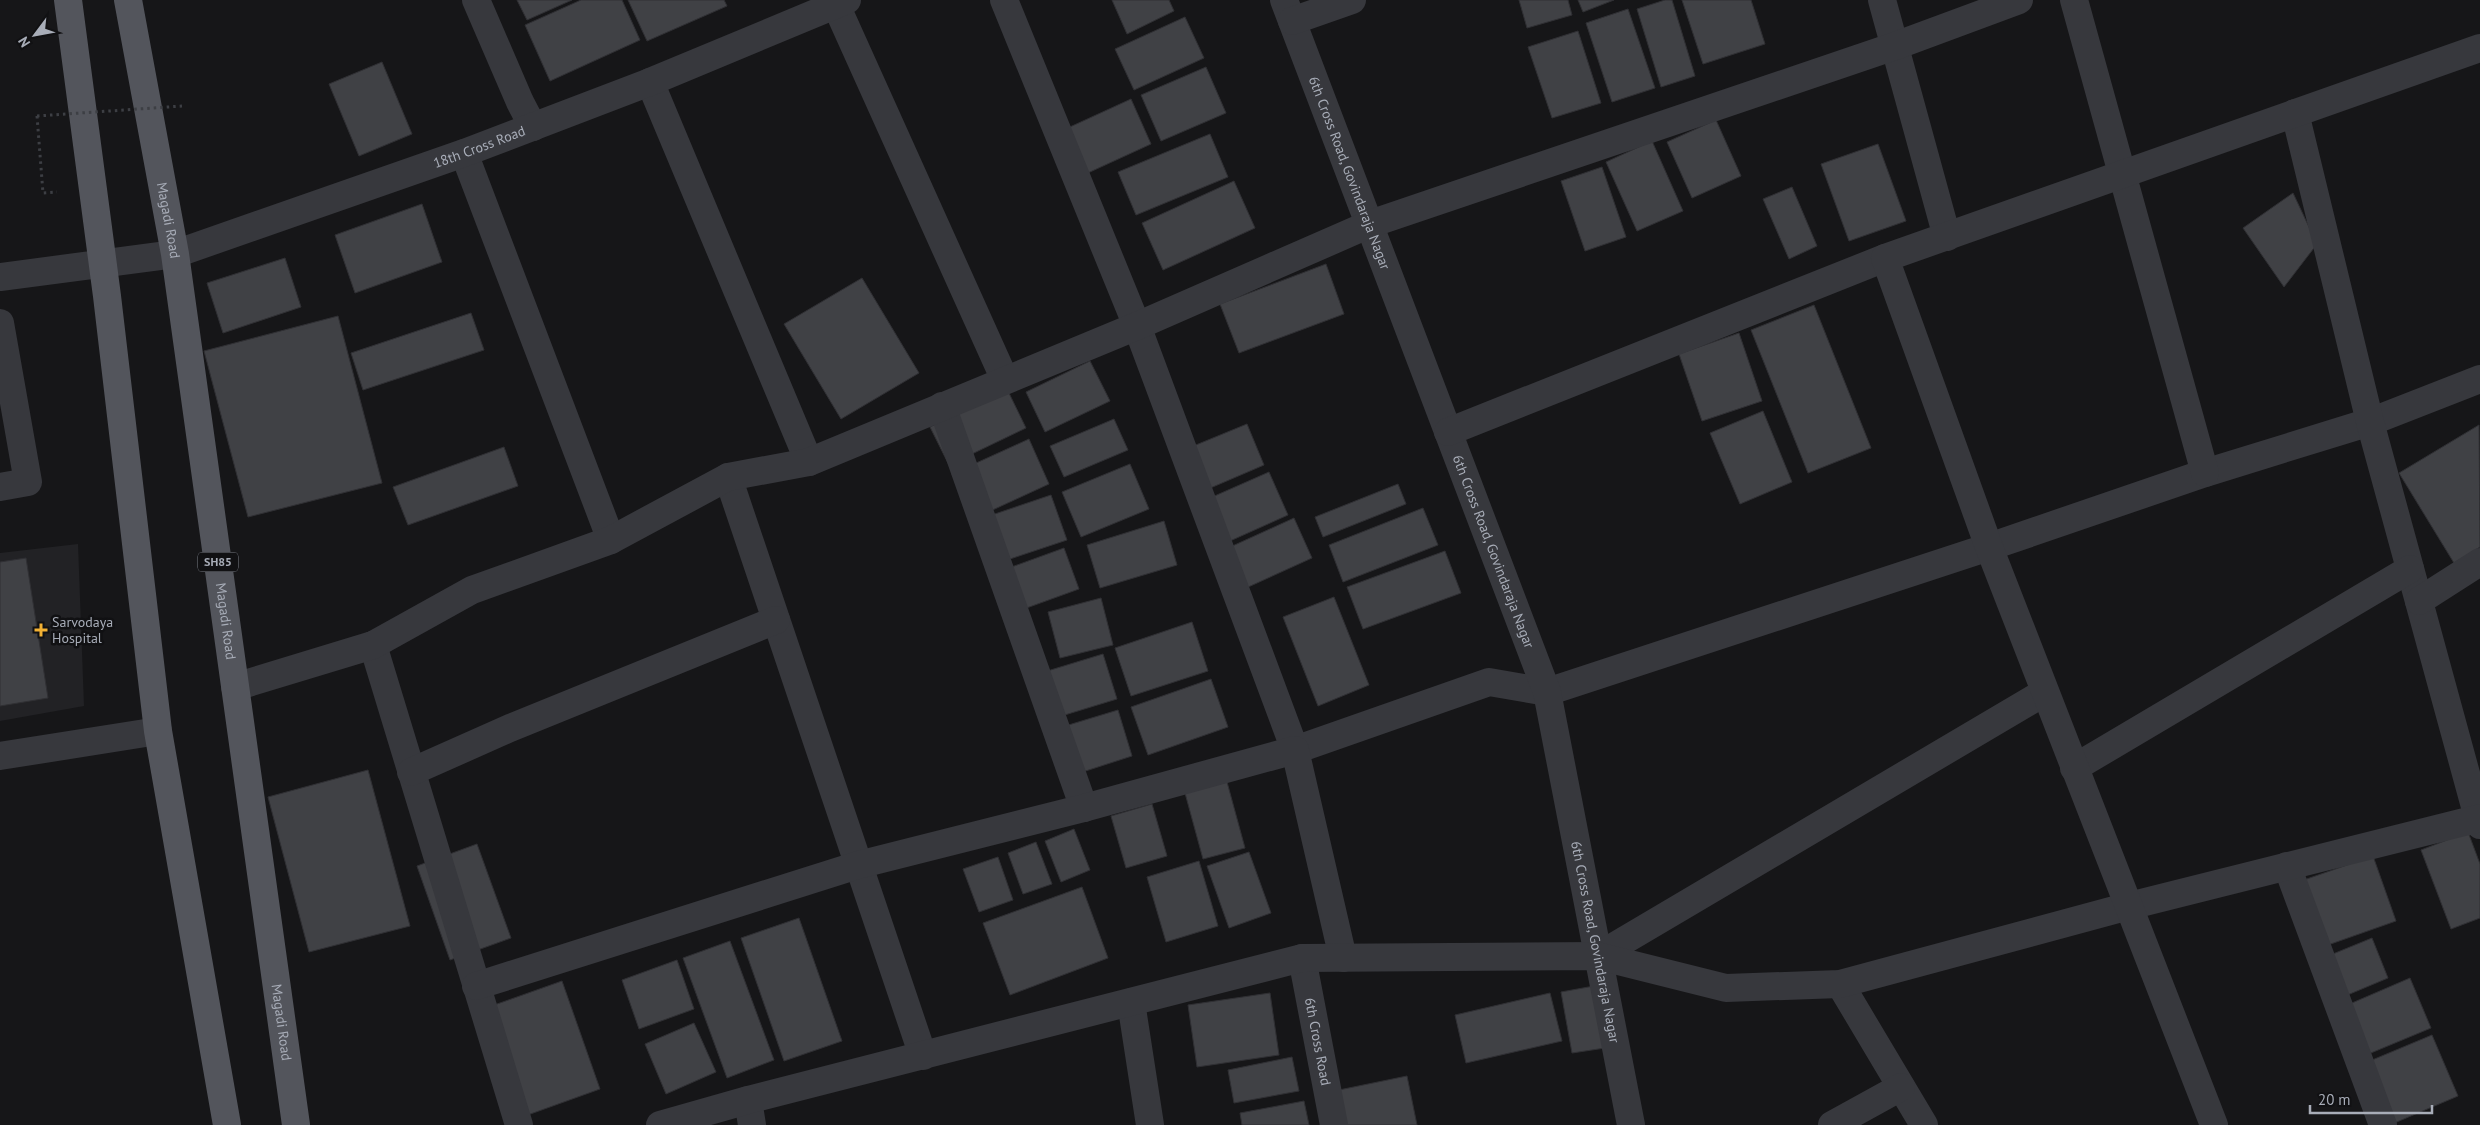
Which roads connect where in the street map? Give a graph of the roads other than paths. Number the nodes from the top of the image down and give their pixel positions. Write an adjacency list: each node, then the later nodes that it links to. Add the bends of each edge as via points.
1 (68, 0): 22 (main road)
2 (128, 0): 20 (main road, Magadi Road / SH85)
3 (476, 0): 15 (street)
4 (1004, 0): 25 (street)
5 (1352, 0): 10 (street)
6 (1882, 0): 11 (street)
7 (2019, 0): 11 (street)
8 (2074, 0): 17 (street)
9 (841, 2): 13 (street, 18th Cross Road); 27 (street)
10 (1288, 10): 18 (street, 6th Cross Road, Govindaraja Nagar)
11 (1895, 46): 18 (street); 19 (street)
12 (2480, 48): 14 (street)
13 (650, 82): 15 (street, 18th Cross Road); 31 (street)
14 (2295, 113): 17 (street); 29 (street)
15 (533, 127): 16 (street, 18th Cross Road)
16 (464, 153): 20 (street, 18th Cross Road); 35 (street)
17 (2122, 174): 19 (street); 32 (street)
18 (1370, 224): 25 (street); 30 (street, 6th Cross Road, Govindaraja Nagar)
19 (1947, 237): 21 (street)
20 (175, 254): 22 (street, 18th Cross Road); 42 (main road, Magadi Road / SH85)
21 (1885, 258): 30 (street); 36 (street)
22 (103, 263): 23 (street, 18th Cross Road); 45 (main road)
23 (0, 277)
24 (0, 323): 34 (street, via 28,482)
25 (1137, 326): 27 (street); 46 (street)
26 (2480, 379): 29 (street)
27 (1005, 380): 28 (street)
28 (942, 406): 31 (street); 50 (street)
29 (2370, 422): 32 (street); 38 (street)
30 (1448, 432): 43 (street, 6th Cross Road, Govindaraja Nagar)
31 (809, 462): 33 (street)
32 (2205, 473): 36 (street)
33 (728, 477): 35 (street); 40 (street)
34 (0, 486)
35 (611, 540): 41 (street, via 472,590)
36 (1989, 547): 43 (street); 44 (street)
37 (2480, 562): 39 (street)
38 (2410, 569): 39 (street); 48 (street)
39 (2419, 601): 51 (street)
40 (776, 620): 49 (street, via 510,728); 52 (street)
41 (373, 645): 42 (street); 49 (street)
42 (235, 688): 65 (main road, Magadi Road / SH85)
43 (1547, 692): 46 (street, via 1489,682); 55 (street, 6th Cross Road, Govindaraja Nagar)
44 (2045, 692): 48 (street); 55 (street)
45 (158, 731): 47 (street); 64 (main road)
46 (1295, 750): 50 (street); 57 (street)
47 (0, 756)
48 (2074, 768): 54 (street)
49 (411, 772): 59 (street)
50 (1084, 808): 52 (street)
51 (2479, 820): 53 (street)
52 (858, 865): 59 (street); 61 (street)
53 (2287, 866): 54 (street); 74 (street)
54 (2129, 906): 58 (street); 73 (street)
55 (1598, 956): 57 (street); 58 (street, via 1726,988); 70 (street, 6th Cross Road, Govindaraja Nagar)
56 (1302, 958): 57 (street); 60 (street); 69 (street, 6th Cross Road)
57 (1343, 958)
58 (1840, 984): 62 (street)
59 (476, 986): 66 (street)
60 (1131, 1002): 61 (street); 68 (street)
61 (923, 1056): 63 (street)
62 (1900, 1087): 71 (street); 72 (street)
63 (750, 1113): 67 (street)
64 (227, 1125)
65 (296, 1125)
66 (519, 1125)
67 (660, 1125)
68 (1150, 1125)
69 (1334, 1125)
70 (1631, 1125)
71 (1832, 1125)
72 (1924, 1125)
73 (2214, 1125)
74 (2383, 1125)

